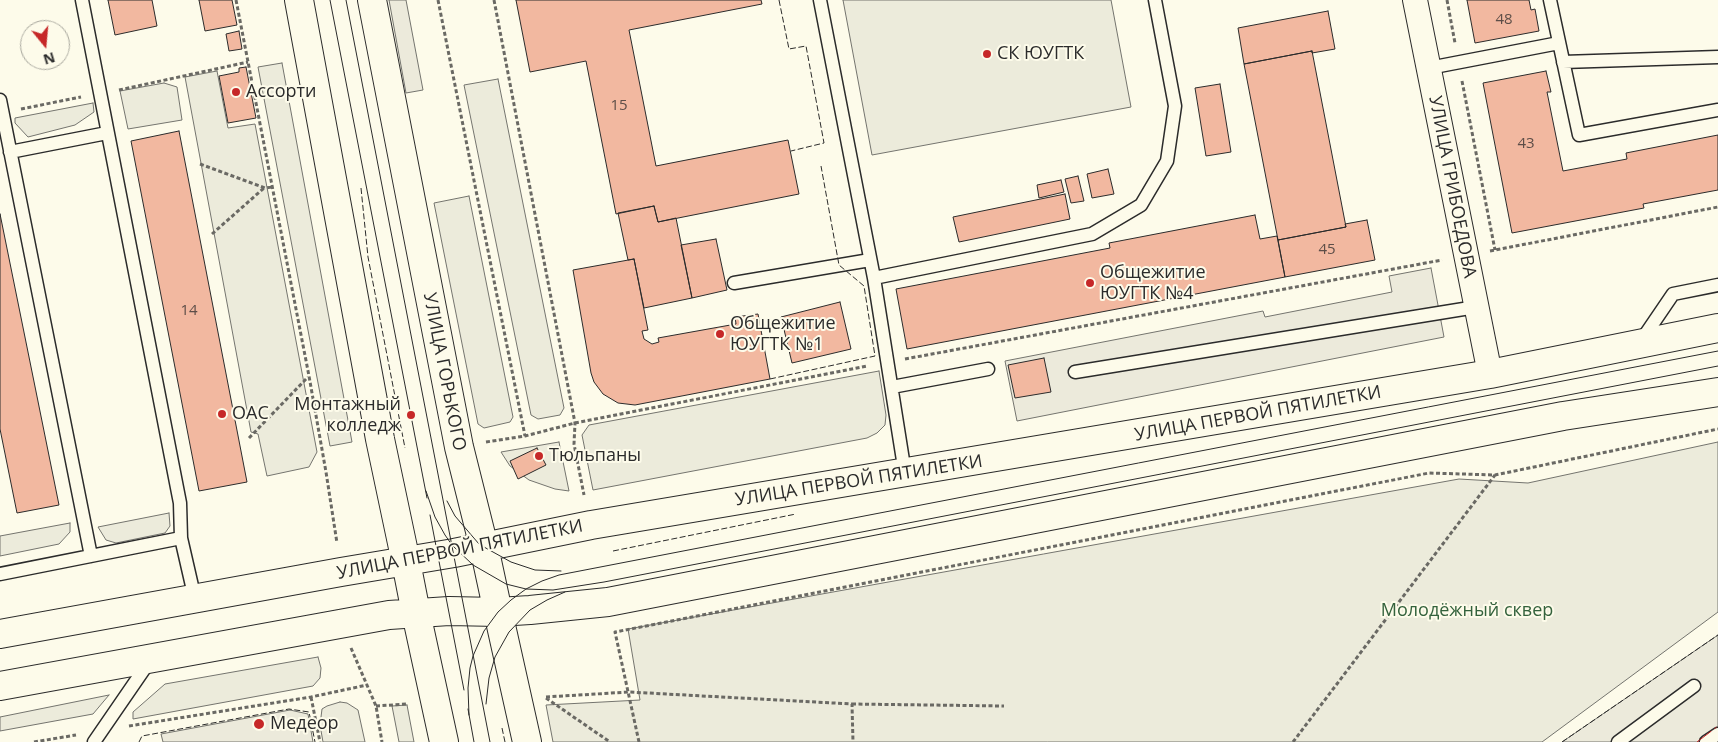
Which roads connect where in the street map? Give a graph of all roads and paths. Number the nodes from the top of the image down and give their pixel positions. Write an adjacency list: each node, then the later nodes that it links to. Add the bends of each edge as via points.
1 (82, 0): 18 (lane)
2 (236, 0): 14 (path)
3 (299, 0): 57 (main road, via 381,446)
4 (372, 0): 55 (main road, УЛИЦА ГОРЬКОГО, via 459,447)
5 (438, 0): 47 (path)
6 (494, 0): 45 (path)
7 (820, 0): 31 (lane)
8 (1154, 0): 32 (lane, via 1175,106 1167,161 1141,205 1092,234)
9 (1415, 0): 17 (street, УЛИЦА ГРИБОЕДОВА)
10 (1447, 0): 16 (path)
11 (1550, 0): 12 (lane)
12 (1559, 43): 15 (lane); 16 (lane)
13 (1718, 57): 15 (lane)
14 (248, 62): 18 (path); 25 (path)
15 (1563, 62): 20 (lane, via 1579,135)
16 (1459, 63): 17 (lane); 29 (path)
17 (1429, 68): 30 (street, УЛИЦА ГРИБОЕДОВА)
18 (100, 94): 21 (path); 22 (lane)
19 (0, 100): 21 (lane)
20 (1718, 110)
21 (2, 113): 23 (lane)
22 (107, 133): 23 (lane); 53 (lane, via 180,503)
23 (10, 152): 56 (lane)
24 (200, 164): 26 (path)
25 (272, 187): 26 (path); 42 (path)
26 (264, 188): 28 (path)
27 (1718, 207): 29 (path)
28 (212, 234)
29 (1495, 250): 30 (path)
30 (1466, 255): 35 (street, УЛИЦА ГРИБОЕДОВА); 38 (path)
31 (870, 260): 32 (lane); 33 (lane)
32 (874, 278): 38 (lane)
33 (734, 283)
34 (1718, 285): 37 (lane, via 1673,294)
35 (1476, 307): 40 (lane); 41 (street, УЛИЦА ГРИБОЕДОВА)
36 (1718, 328): 37 (main road, УЛИЦА ПЕРВОЙ ПЯТИЛЕТКИ)
37 (1638, 346): 41 (main road, УЛИЦА ПЕРВОЙ ПЯТИЛЕТКИ)
38 (889, 362): 43 (lane); 45 (path)
39 (988, 369): 43 (lane)
40 (1075, 372)
41 (1490, 374): 50 (main road, УЛИЦА ПЕРВОЙ ПЯТИЛЕТКИ)
42 (309, 376): 48 (path); 54 (path)
43 (892, 387): 50 (lane)
44 (1718, 392): 60 (main road, via 1563,416 608,602)
45 (575, 423): 47 (path); 52 (path, via 574,444)
46 (1718, 429): 51 (path)
47 (525, 436): 49 (path)
48 (249, 438)
49 (486, 442)
50 (905, 473): 55 (main road, УЛИЦА ПЕРВОЙ ПЯТИЛЕТКИ, via 590,525)
51 (1495, 474): 68 (path, via 1429,474 615,632); 85 (path)
52 (584, 495)
53 (181, 538): 56 (lane); 59 (lane)
54 (337, 543)
55 (484, 547): 57 (main road, УЛИЦА ПЕРВОЙ ПЯТИЛЕТКИ); 60 (main road, УЛИЦА ГОРЬКОГО)
56 (91, 556): 58 (lane)
57 (406, 562): 59 (main road, УЛИЦА ПЕРВОЙ ПЯТИЛЕТКИ); 61 (main road)
58 (0, 574)
59 (195, 599): 62 (main road, УЛИЦА ПЕРВОЙ ПЯТИЛЕТКИ)
60 (498, 612): 61 (main road); 81 (main road, УЛИЦА ГОРЬКОГО)
61 (416, 613): 64 (main road, via 347,622); 80 (main road)
62 (0, 634)
63 (350, 648): 65 (path)
64 (151, 659): 66 (main road); 74 (lane)
65 (367, 685): 69 (path); 72 (path)
66 (0, 686)
67 (1694, 686): 86 (lane)
68 (629, 692): 71 (path); 82 (path, via 546,697); 83 (path)
69 (311, 697): 74 (path); 78 (path)
70 (407, 704): 72 (path)
71 (852, 704): 73 (path); 84 (path)
72 (376, 706): 79 (path)
73 (1004, 706)
74 (101, 730): 76 (path); 77 (lane)
75 (1718, 734): 87 (lane)
76 (34, 742)
77 (94, 742)
78 (320, 742)
79 (382, 742)
80 (444, 742)
81 (527, 742)
82 (610, 742)
83 (639, 742)
84 (853, 742)
85 (1294, 742)
86 (1618, 742)
87 (1706, 742)

